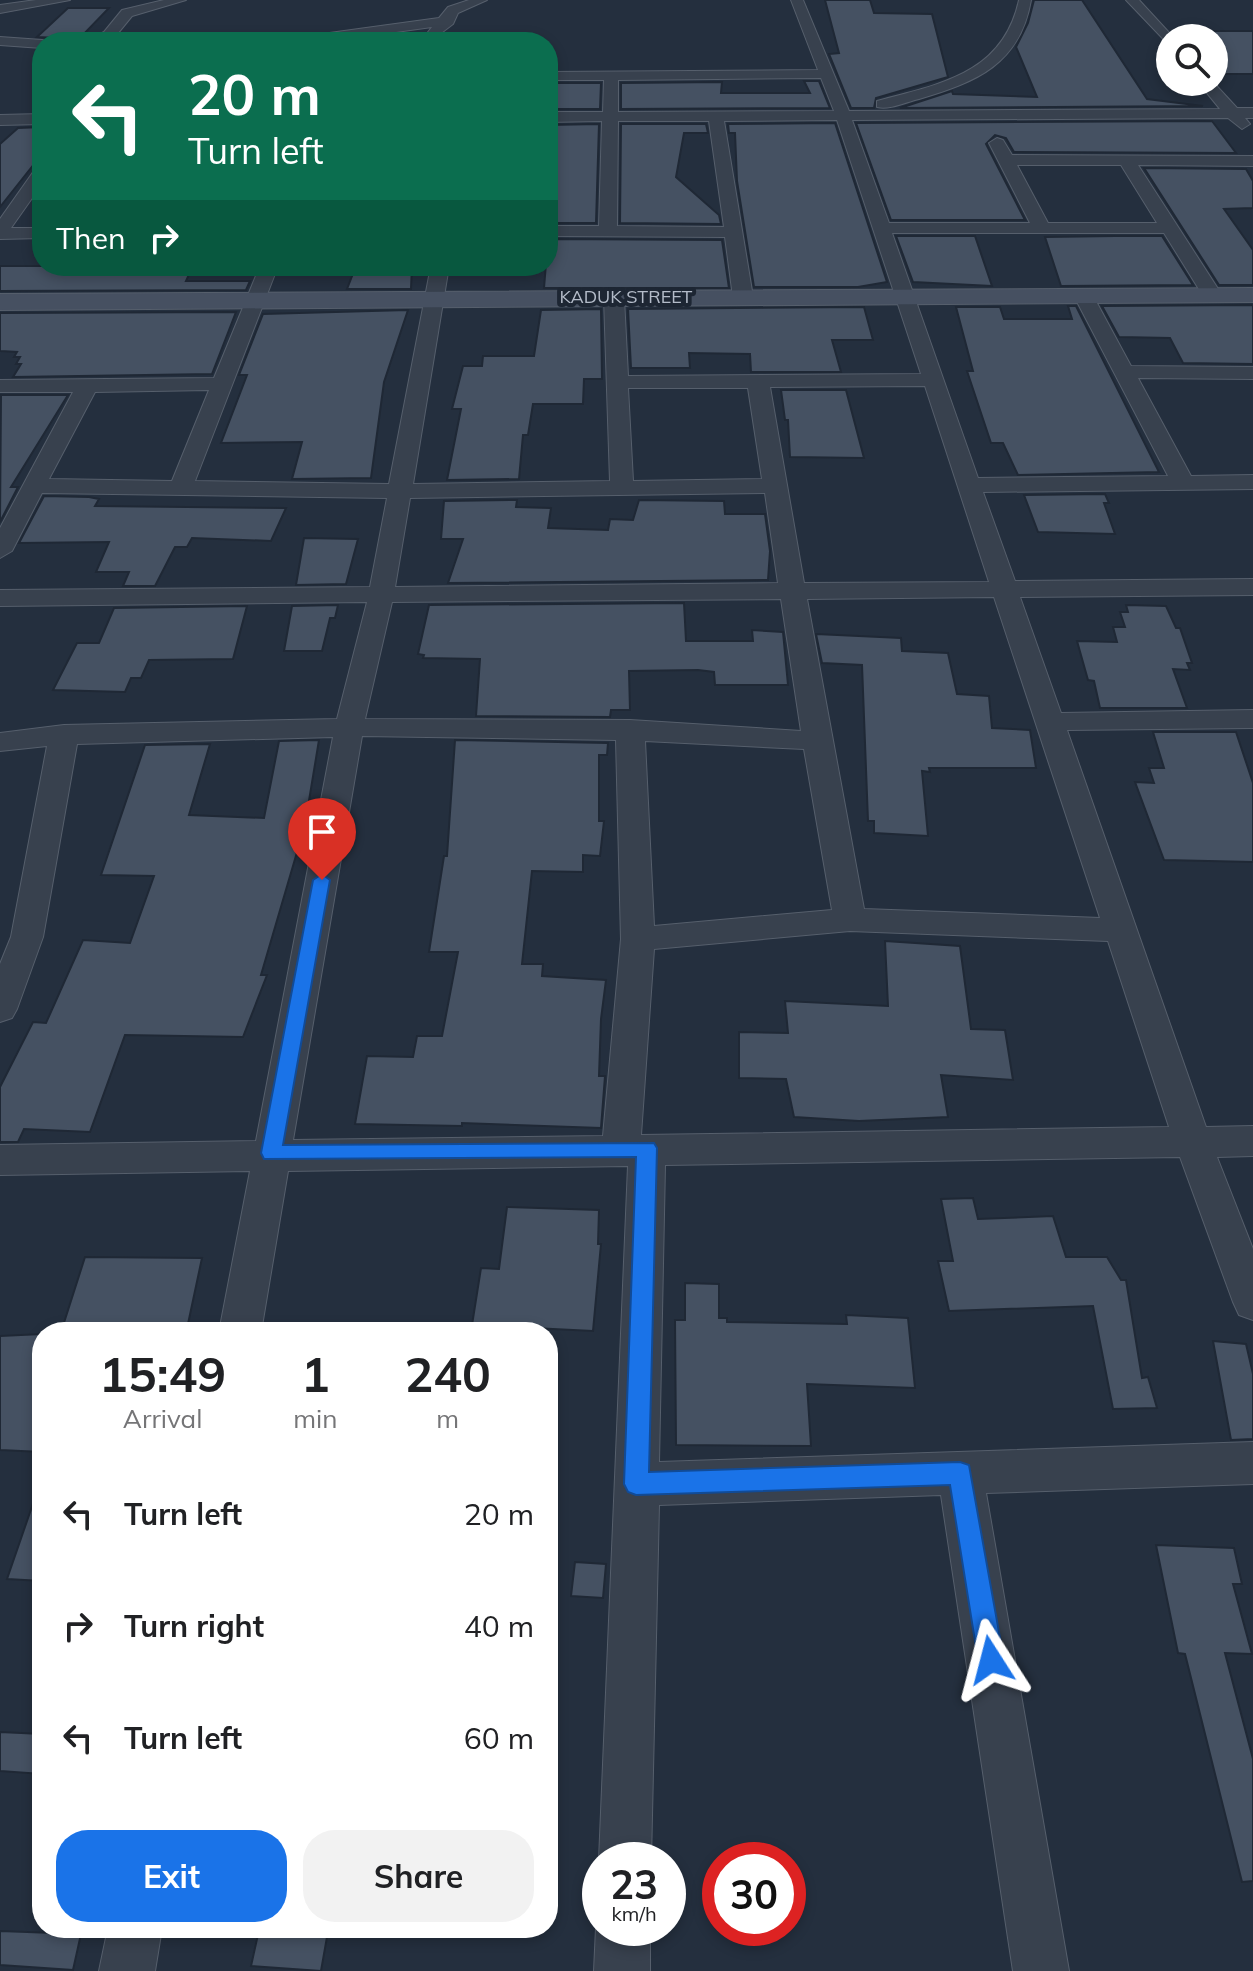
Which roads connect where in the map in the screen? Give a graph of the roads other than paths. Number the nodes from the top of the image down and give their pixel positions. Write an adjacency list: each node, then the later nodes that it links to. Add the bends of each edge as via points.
1 (64, 0): 7 (street)
2 (180, 0): 10 (street, via 127,13)
3 (481, 0): 8 (street)
4 (797, 0): 15 (street)
5 (1025, 0): 22 (street, via 1024,24 994,63 902,99)
6 (1132, 0): 9 (street)
7 (0, 9)
8 (448, 11): 11 (street); 12 (street)
9 (1156, 27)
10 (111, 32)
11 (343, 32)
12 (434, 32)
13 (0, 41): 14 (street)
14 (32, 43)
15 (826, 74): 17 (street); 22 (street)
16 (558, 76): 17 (street)
17 (611, 76): 25 (street)
18 (1218, 96): 19 (street)
19 (1233, 113): 20 (street); 21 (street); 28 (street)
20 (1253, 113)
21 (982, 114): 22 (street); 29 (street)
22 (843, 115): 23 (street); 33 (street)
23 (716, 116): 25 (street); 38 (street)
24 (558, 117): 25 (street)
25 (613, 117): 37 (street)
26 (32, 119): 27 (street)
27 (0, 120)
28 (1253, 136)
29 (1006, 160): 30 (street); 34 (street)
30 (1126, 160): 31 (street); 35 (street)
31 (1253, 161)
32 (32, 187): 39 (street)
33 (881, 228): 34 (street); 45 (street)
34 (1042, 228): 35 (street)
35 (1169, 228): 43 (street)
36 (558, 231): 37 (street)
37 (608, 232): 38 (street)
38 (732, 232): 48 (street)
39 (0, 233): 40 (street)
40 (32, 233)
41 (266, 276): 50 (street)
42 (438, 276): 47 (street)
43 (1212, 295): 44 (street, KADUK STREET); 46 (street, KADUK STREET)
44 (1253, 295)
45 (905, 296): 46 (street, KADUK STREET); 48 (street, KADUK STREET); 54 (street)
46 (1084, 296): 52 (street)
47 (433, 297): 49 (street, KADUK STREET); 50 (street, KADUK STREET); 67 (street)
48 (743, 297): 49 (street, KADUK STREET)
49 (614, 298): 56 (street)
50 (258, 300): 51 (street, KADUK STREET); 57 (street)
51 (0, 302)
52 (1124, 372): 53 (street); 61 (street)
53 (1253, 373)
54 (933, 380): 55 (street); 62 (street)
55 (758, 381): 56 (street); 64 (street)
56 (618, 382): 66 (street)
57 (223, 384): 59 (street); 65 (street)
58 (0, 386): 59 (street)
59 (87, 386): 63 (street)
60 (1253, 482): 61 (street)
61 (1183, 483): 62 (street)
62 (969, 485): 70 (street)
63 (34, 486): 65 (street); 68 (street)
64 (777, 486): 66 (street); 71 (street)
65 (181, 488): 67 (street)
66 (622, 488): 67 (street)
67 (400, 491): 72 (street)
68 (0, 551)
69 (1253, 587): 70 (street)
70 (1004, 589): 71 (street); 75 (street)
71 (795, 591): 72 (street); 79 (street)
72 (381, 596): 73 (street); 76 (street)
73 (0, 598)
74 (1253, 719): 75 (street)
75 (1049, 722): 82 (street)
76 (349, 728): 77 (street); 78 (street); 89 (street)
77 (630, 729): 79 (street); 84 (street)
78 (64, 734): 80 (street); 83 (street)
79 (817, 741): 81 (street)
80 (0, 742)
81 (850, 920): 82 (street); 84 (street)
82 (1120, 930): 87 (street)
83 (13, 937): 85 (street)
84 (638, 939): 88 (street)
85 (0, 1009)
86 (1253, 1141): 87 (street)
87 (1193, 1142): 88 (street); 91 (street)
88 (634, 1149): 89 (street); 95 (street)
89 (271, 1153): 90 (street); 92 (street)
90 (0, 1160)
91 (1253, 1302)
92 (242, 1322)
93 (1253, 1463): 94 (street)
94 (960, 1473): 95 (street); 101 (street)
95 (636, 1484): 96 (street)
96 (626, 1842)
97 (133, 1938): 99 (street)
98 (623, 1946): 100 (street)
99 (127, 1971)
100 (622, 1971)
101 (1041, 1971)

